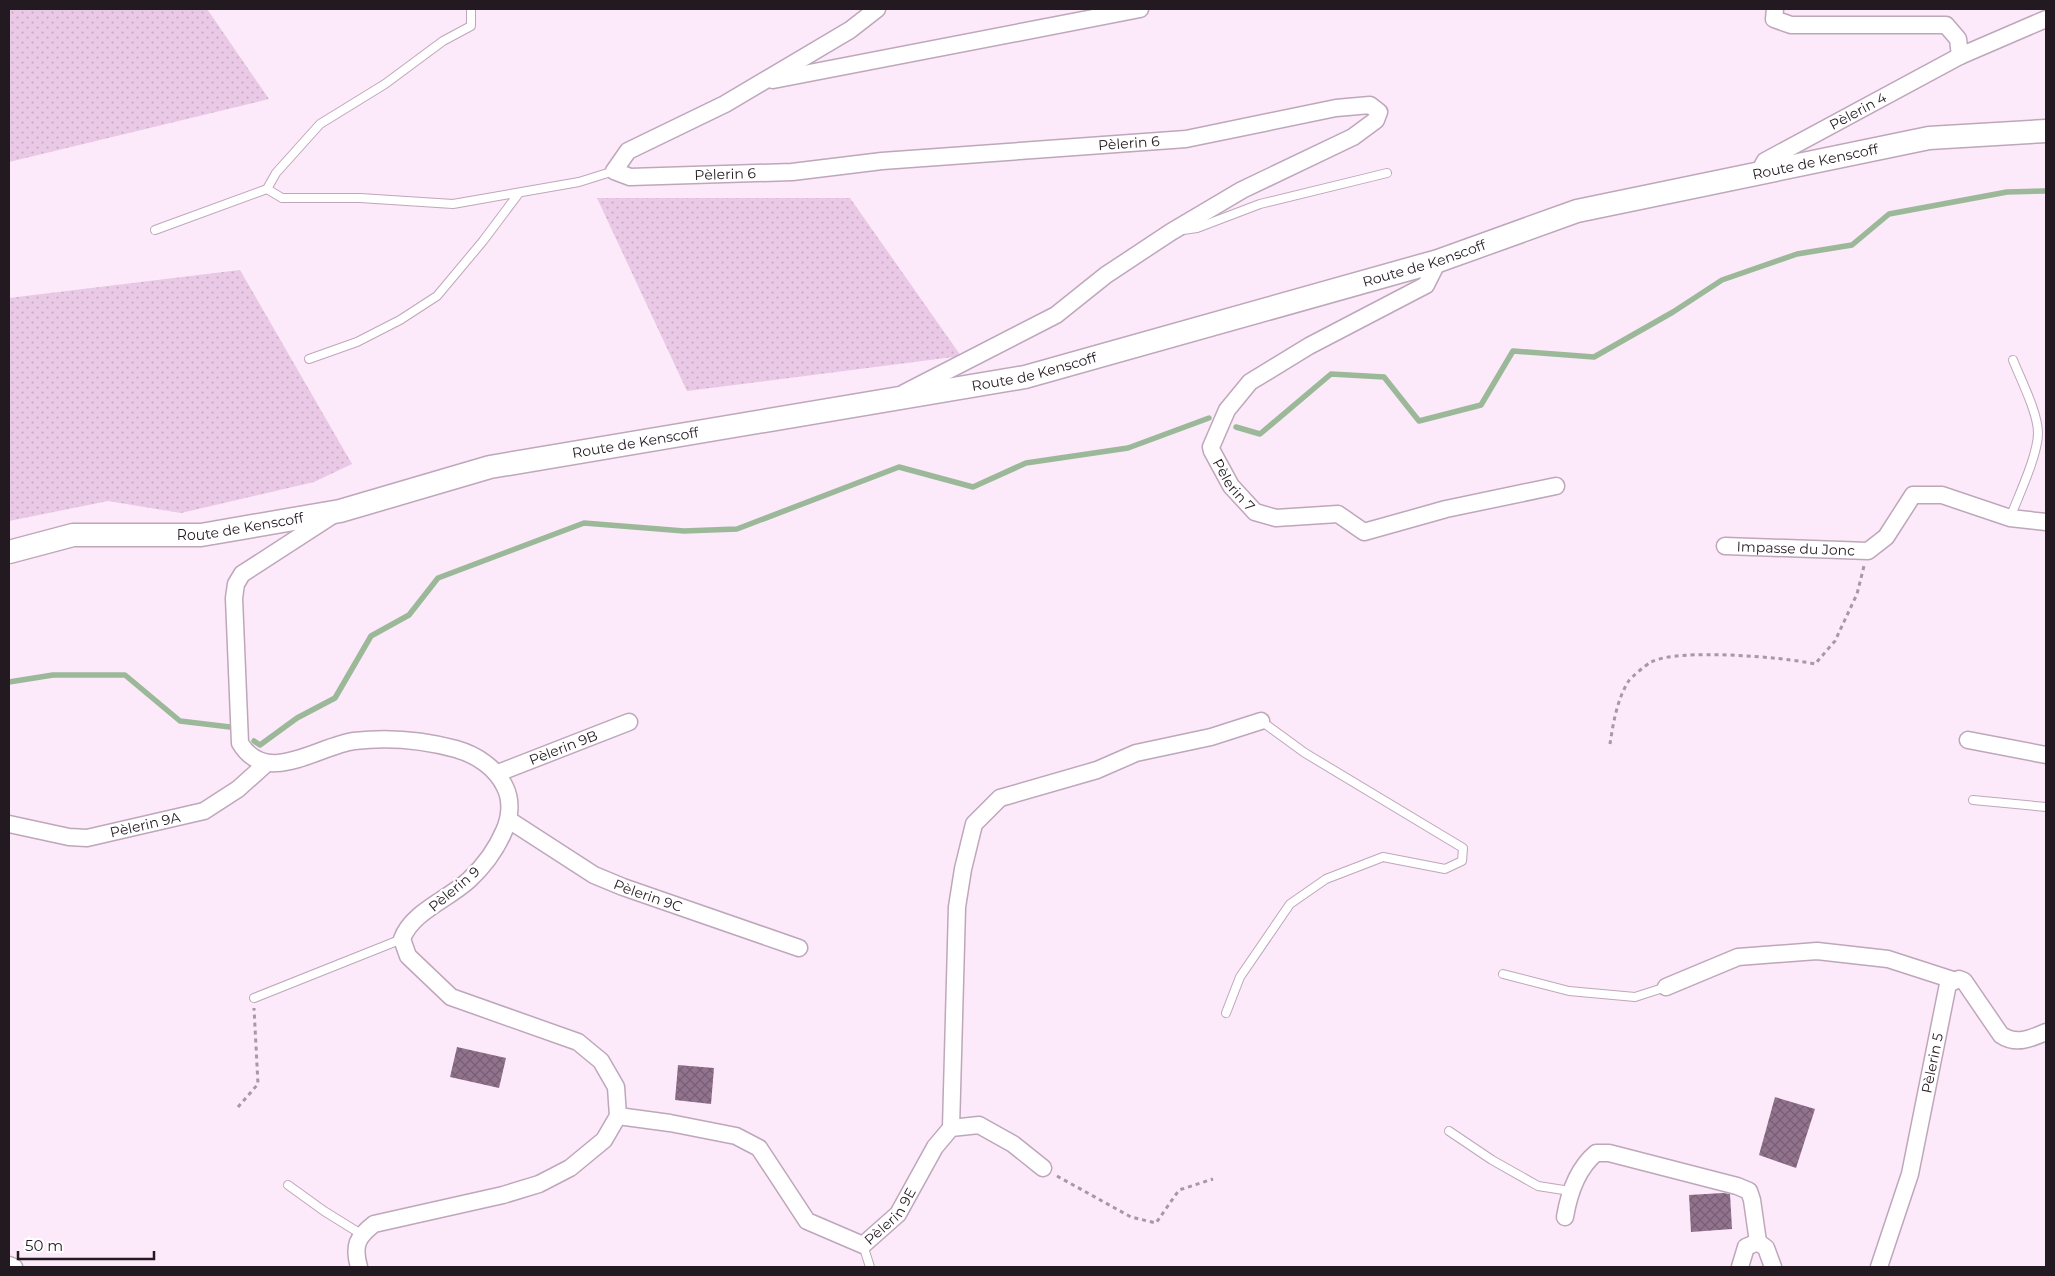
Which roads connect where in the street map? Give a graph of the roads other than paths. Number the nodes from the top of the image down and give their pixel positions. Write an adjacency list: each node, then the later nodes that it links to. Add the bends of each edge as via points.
1 (471, 9): 12 (lane, via 471,26 443,41 384,84 320,124 276,173)
2 (877, 9): 7 (street, via 850,30)
3 (1140, 9): 7 (street)
4 (1775, 9): 6 (street, via 1774,19 1790,25 1946,25 1958,38)
5 (2046, 19): 6 (street, Pèlerin 4)
6 (1960, 56): 10 (street, Pèlerin 4, via 1766,161)
7 (761, 82): 9 (street, via 725,104 628,151)
8 (2046, 131): 10 (main road, Route de Kenscoff, via 1929,138)
9 (614, 171): 13 (lane, via 579,182); 15 (street, Pèlerin 6, via 630,177 792,172 882,161 1186,139 1336,108 1370,105 1379,112 1376,120 1353,137 1242,190)
10 (1759, 172): 16 (main road, Route de Kenscoff, via 1577,212)
11 (1387, 173): 15 (lane, via 1260,204 1197,228)
12 (267, 189): 13 (lane, via 282,198 360,198 453,204); 14 (lane)
13 (519, 193): 17 (lane, via 437,296 357,342)
14 (155, 230)
15 (1171, 232): 19 (street, Pèlerin 6, via 1106,275 1056,315)
16 (1438, 261): 19 (main road, Route de Kenscoff, via 1025,377); 20 (street, Pèlerin 7, via 1426,285 1309,346 1250,382 1227,410 1210,447 1212,452 1231,486 1255,512 1276,518 1338,514 1364,532 1446,509)
17 (309, 359)
18 (2013, 360): 22 (lane, via 2038,434)
19 (889, 400): 21 (main road, Route de Kenscoff, via 490,467)
20 (1556, 486)
21 (340, 511): 25 (main road, Route de Kenscoff, via 201,535 73,535); 30 (street, via 242,574 236,584 240,743 247,754)
22 (2010, 518): 23 (street, Impasse du Jonc); 24 (street, Impasse du Jonc, via 1942,495 1912,495 1886,537 1868,551)
23 (2046, 522)
24 (1725, 546)
25 (9, 552)
26 (1261, 721): 42 (lane, via 1304,753 1463,848 1462,861 1445,869 1383,858 1326,879 1290,904 1240,978); 45 (street, via 1210,737 1136,753 1098,770 1000,798 974,824 957,907)
27 (629, 722): 31 (street, Pèlerin 9B)
28 (1968, 740): 29 (street)
29 (2046, 755)
30 (267, 764): 31 (street, via 283,763 353,741 409,740 457,750 477,758); 35 (street, Pèlerin 9A, via 238,790 204,811 87,838)
31 (498, 773): 34 (street, Pèlerin 9, via 508,793)
32 (1973, 800): 33 (lane)
33 (2046, 807)
34 (509, 820): 36 (street, Pèlerin 9, via 496,850 468,880 406,926); 37 (street, Pèlerin 9C, via 594,875)
35 (9, 824)
36 (402, 939): 41 (lane); 44 (street, via 408,956 451,997 578,1042 601,1061 616,1087)
37 (799, 948)
38 (1503, 974): 40 (lane, via 1569,991 1634,997)
39 (1954, 980): 40 (street, via 1888,959 1817,950 1738,957); 43 (street, via 1964,981 2001,1035 2010,1041); 60 (street, Pèlerin 5, via 1946,989 1910,1174)
40 (1666, 987)
41 (254, 998)
42 (1226, 1012)
43 (2046, 1032)
44 (618, 1116): 51 (street, via 604,1140 570,1168 539,1184 374,1224); 53 (street, Pèlerin 9E, via 736,1136 759,1148 807,1221)
45 (951, 1128): 47 (street, via 979,1125 1013,1144); 53 (street, Pèlerin 9E, via 935,1147 898,1214)
46 (1449, 1131): 49 (lane, via 1538,1186)
47 (1043, 1168)
48 (288, 1184): 51 (lane, via 324,1212)
49 (1570, 1191): 50 (street); 52 (street, via 1596,1153 1609,1153 1737,1186 1749,1192 1752,1200)
50 (1565, 1217)
51 (361, 1234): 56 (street, via 356,1246)
52 (1758, 1242): 58 (street, via 1746,1247); 59 (street, via 1766,1248)
53 (863, 1245): 57 (lane)
54 (9, 1265): 55 (street)
55 (14, 1267)
56 (360, 1267)
57 (870, 1267)
58 (1740, 1267)
59 (1773, 1267)
60 (1879, 1267)

